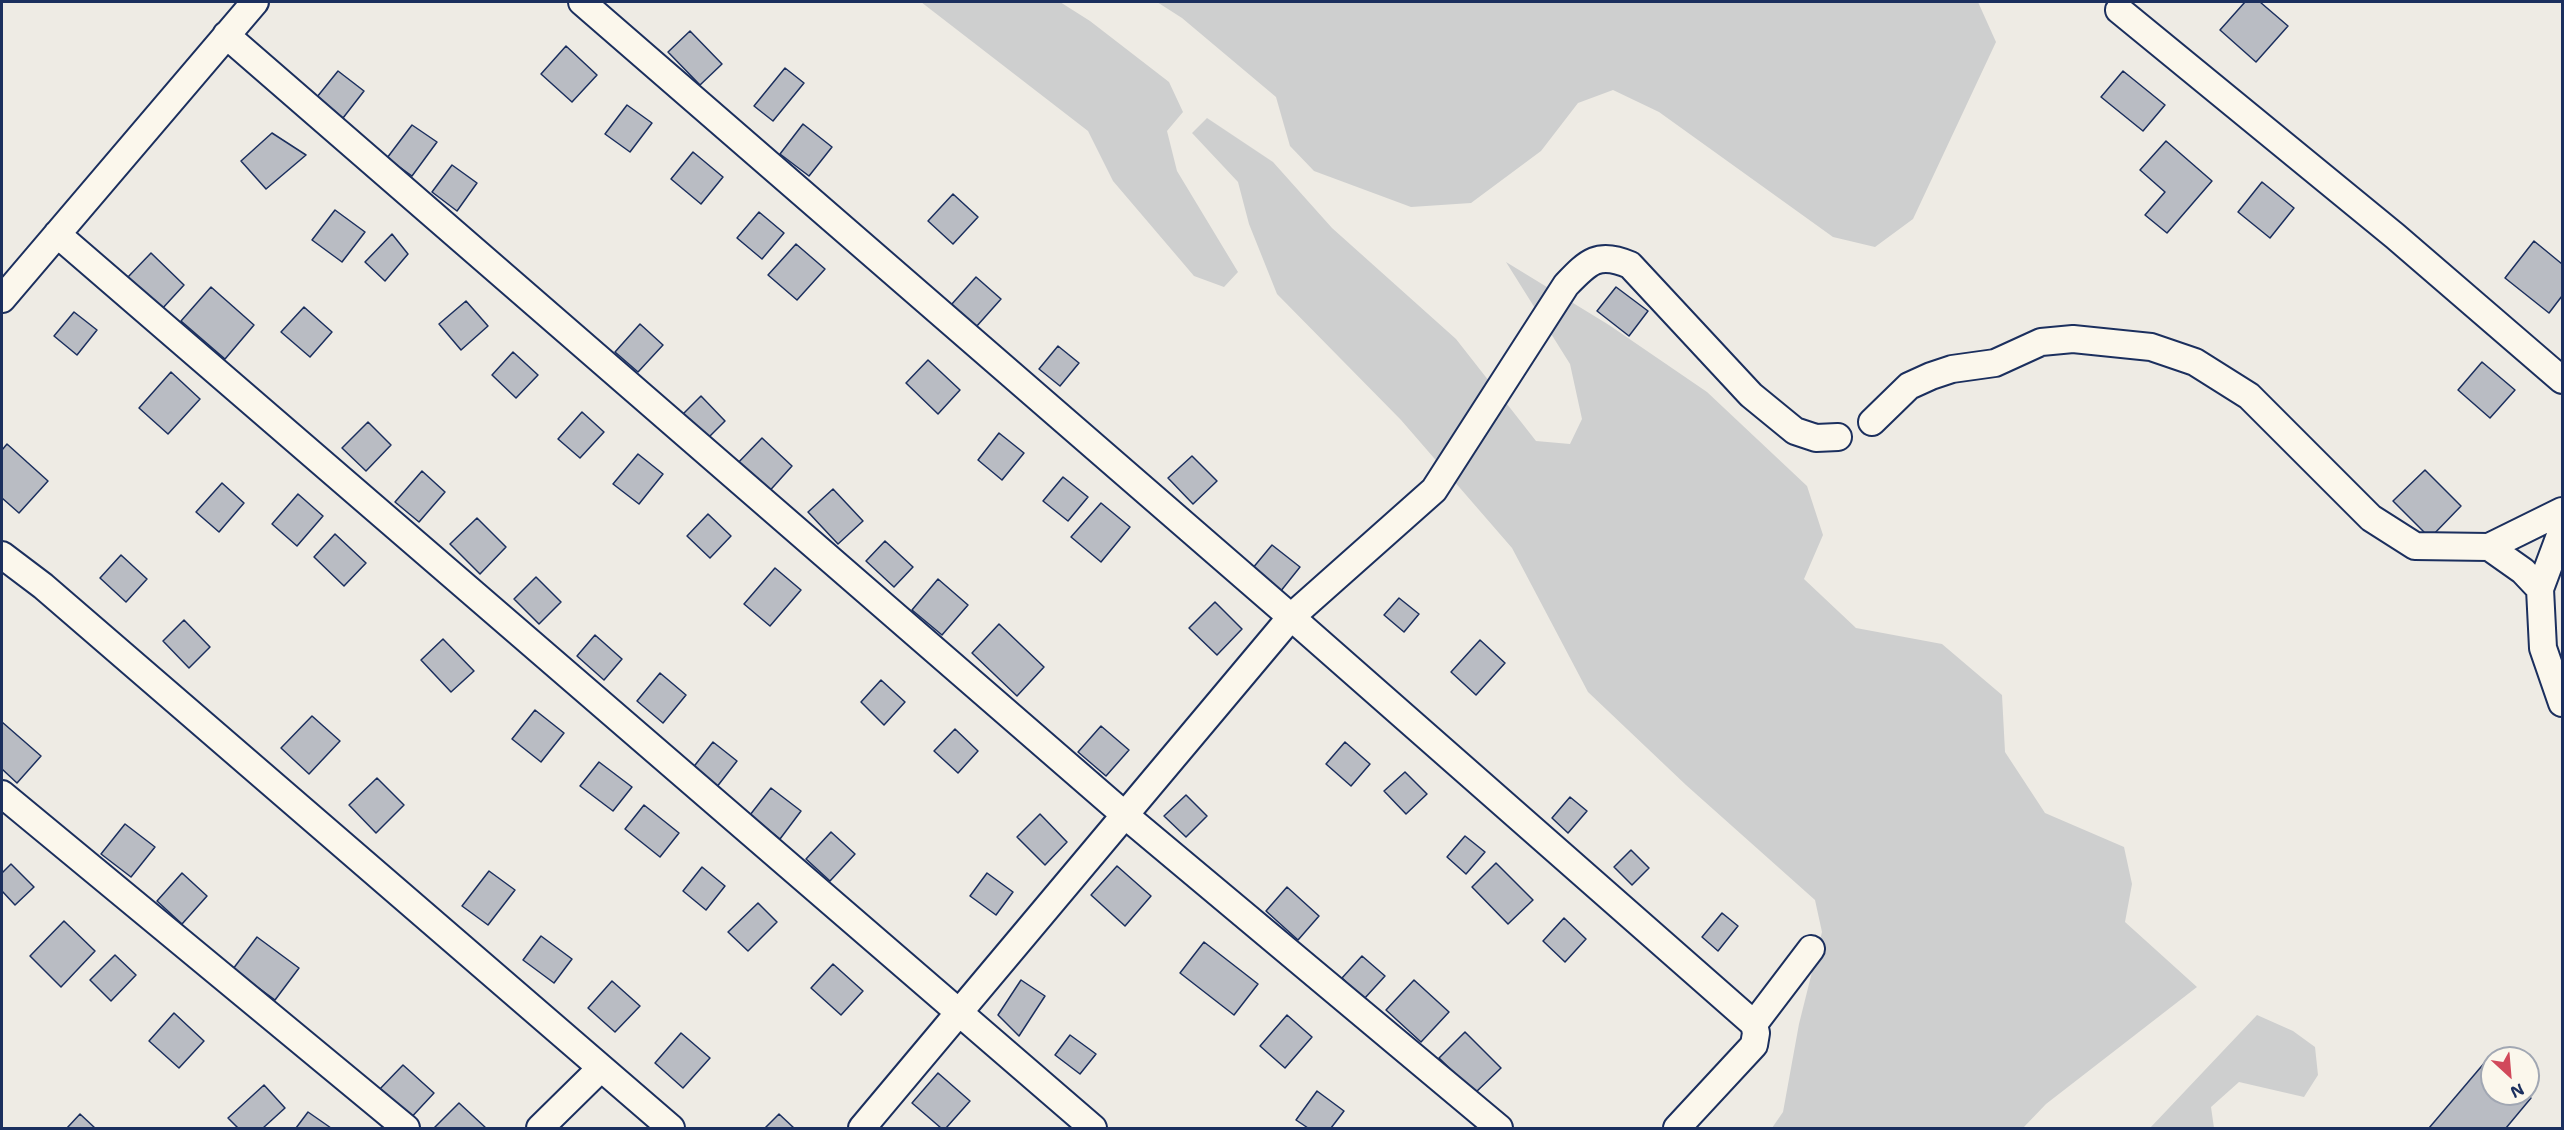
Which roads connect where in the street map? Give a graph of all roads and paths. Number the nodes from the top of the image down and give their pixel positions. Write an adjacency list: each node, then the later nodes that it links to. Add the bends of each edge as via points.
1 (255, 2): 4 (street)
2 (582, 2): 15 (street)
3 (2119, 10): 7 (street, via 2396,236)
4 (226, 35): 5 (street); 18 (street)
5 (57, 234): 6 (street); 20 (street)
6 (2, 299)
7 (2562, 381)
8 (1872, 422): 12 (street, via 1909,386 1952,369 1995,363 2041,342 2073,339 2151,347 2195,362 2249,396 2372,518 2415,546)
9 (1838, 437): 15 (street, via 1816,438 1795,431 1751,394 1630,265 1614,258 1601,258 1586,264 1566,285 1434,490)
10 (2562, 511): 12 (street)
11 (2562, 530): 14 (street)
12 (2489, 547): 14 (street, via 2523,571)
13 (2, 555): 22 (street, via 43,586)
14 (2540, 589): 16 (street, via 2543,648)
15 (1291, 617): 18 (street); 21 (street)
16 (2562, 703)
17 (2, 794): 23 (street)
18 (1126, 816): 20 (street); 28 (street)
19 (1811, 949): 21 (street)
20 (958, 1011): 26 (street); 27 (street)
21 (1754, 1024): 29 (street, via 1754,1046)
22 (601, 1068): 24 (street); 25 (street)
23 (406, 1128)
24 (540, 1128)
25 (670, 1128)
26 (862, 1128)
27 (1093, 1128)
28 (1499, 1128)
29 (1677, 1128)

